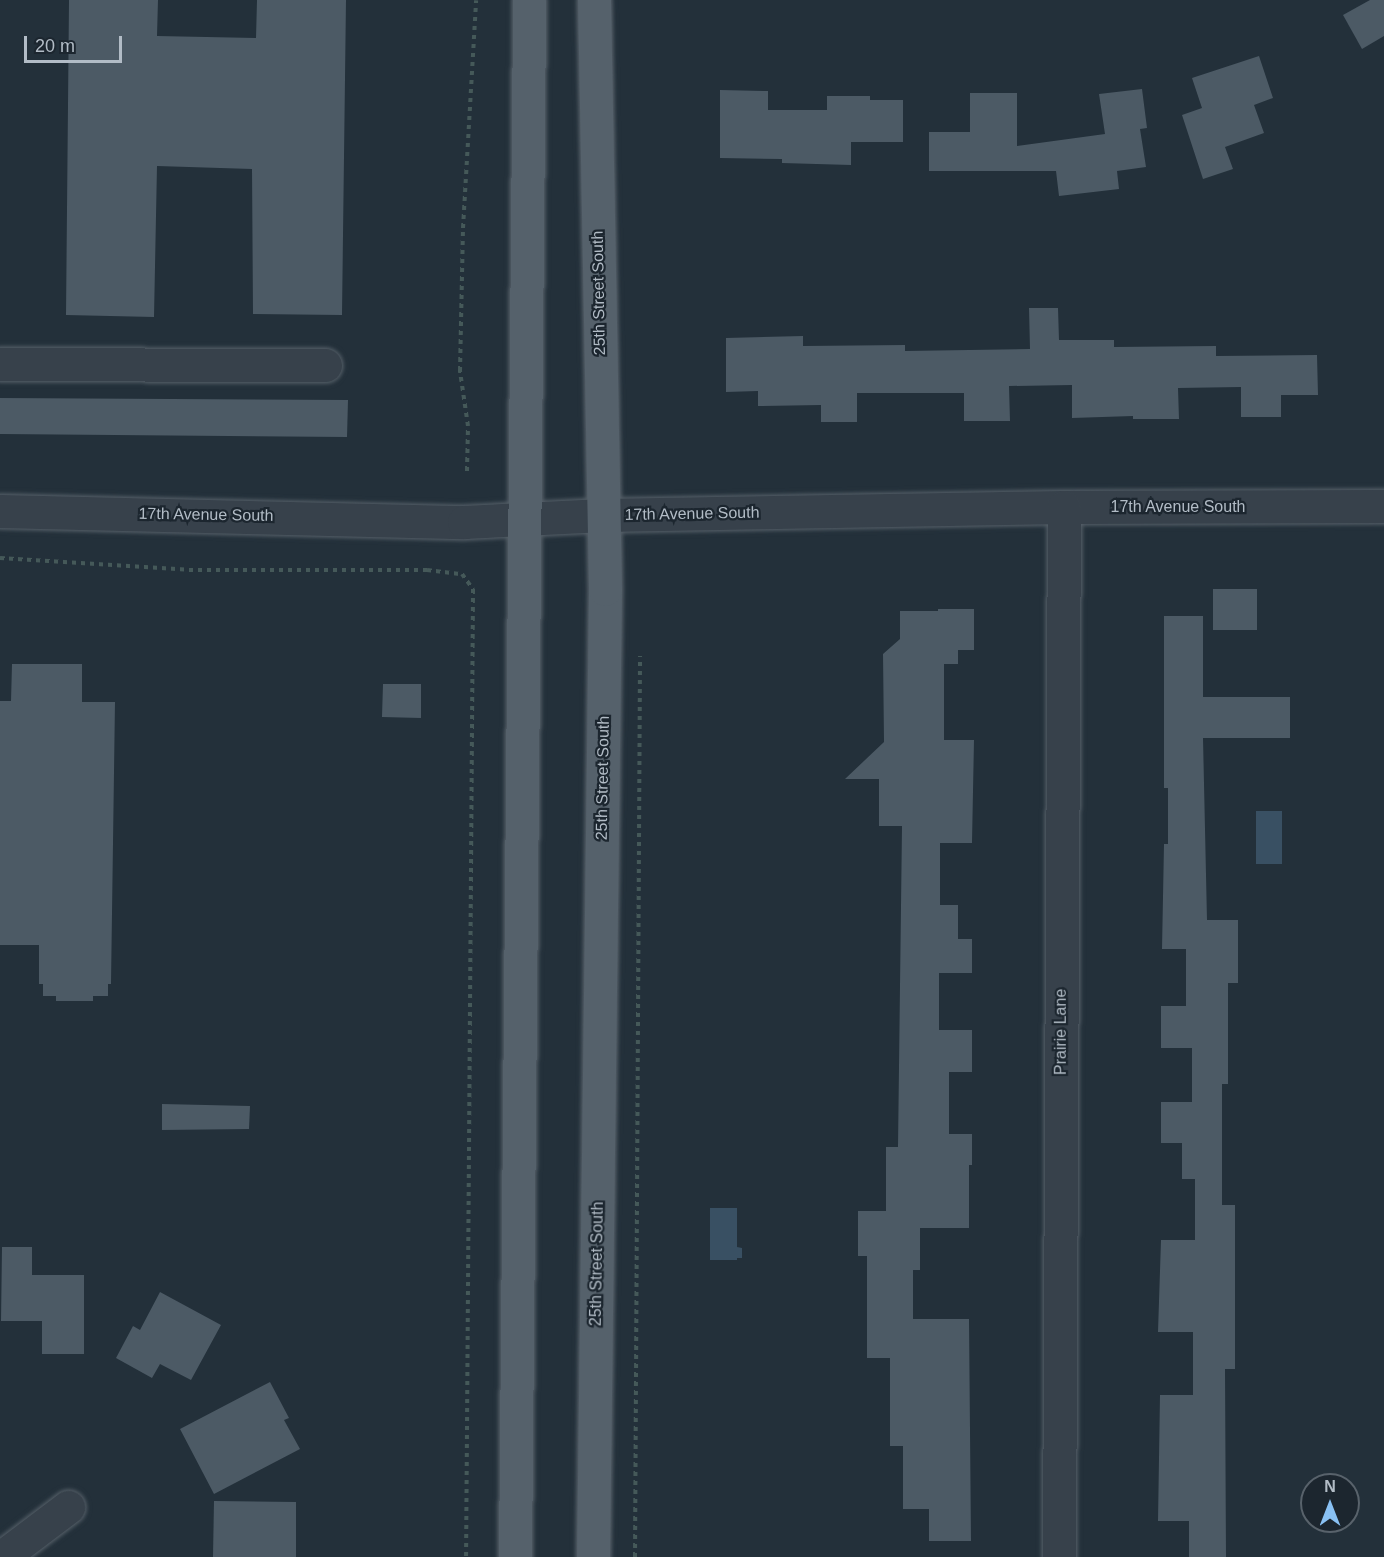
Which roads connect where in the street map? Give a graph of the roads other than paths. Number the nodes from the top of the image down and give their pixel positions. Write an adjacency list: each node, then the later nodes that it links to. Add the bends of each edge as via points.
1 (529, 0): 9 (main road)
2 (594, 0): 8 (main road, 25th Street South)
3 (0, 364): 4 (street)
4 (325, 365)
5 (1384, 506): 6 (street, 17th Avenue South)
6 (1064, 507): 8 (street, 17th Avenue South); 14 (street, Prairie Lane)
7 (0, 512): 9 (street, 17th Avenue South)
8 (603, 515): 9 (street, 17th Avenue South); 13 (main road, 25th Street South)
9 (523, 521): 12 (main road)
10 (68, 1507): 11 (street)
11 (2, 1557)
12 (515, 1557)
13 (593, 1557)
14 (1059, 1557)

